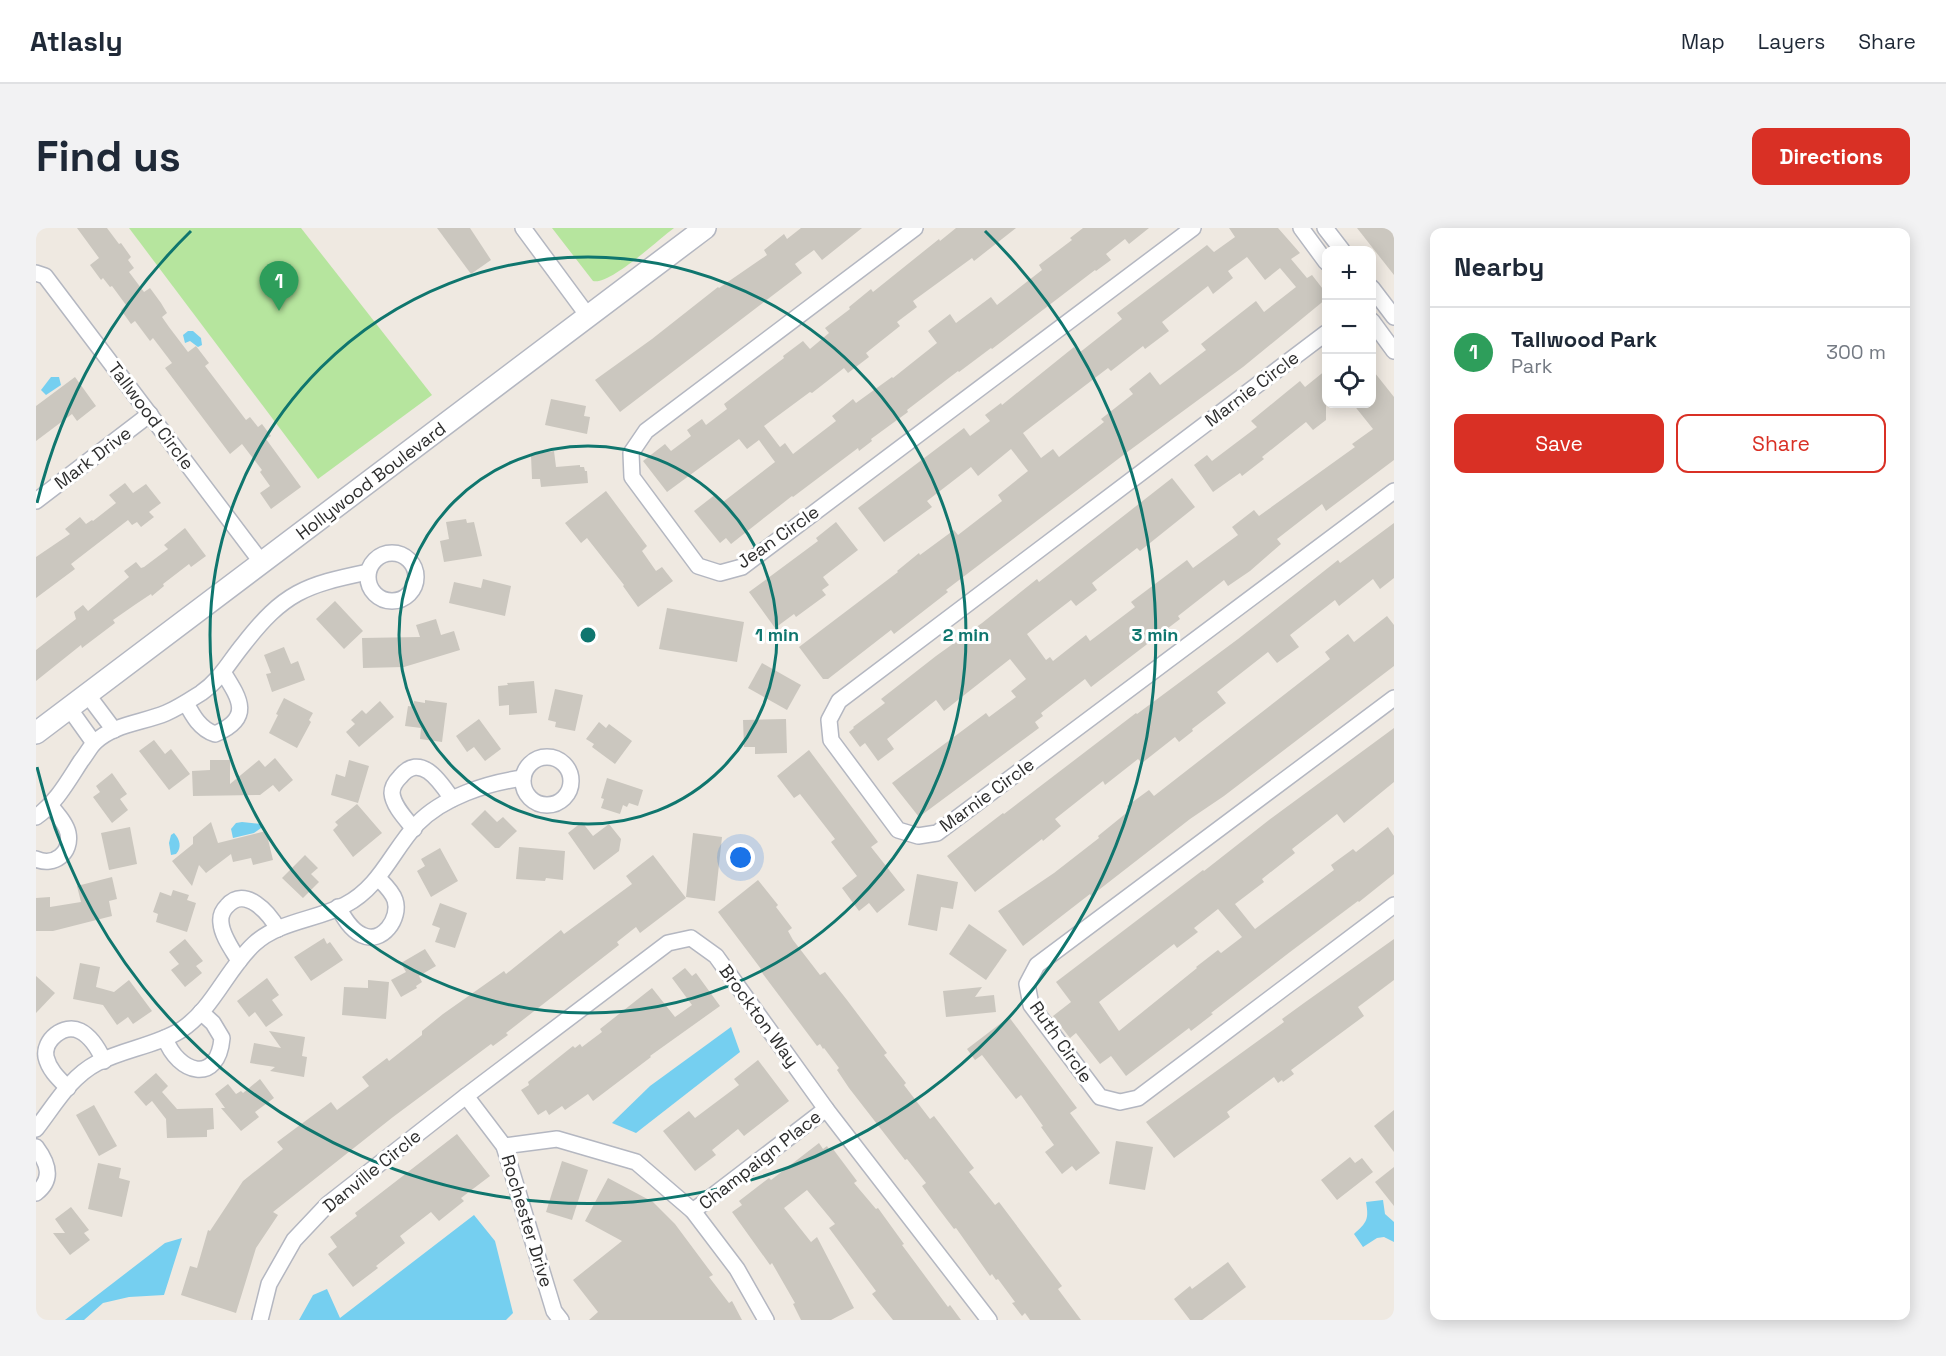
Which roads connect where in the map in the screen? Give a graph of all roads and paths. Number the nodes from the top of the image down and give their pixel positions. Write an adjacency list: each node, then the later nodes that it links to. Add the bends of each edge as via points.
1 (523, 228): 11 (street)
2 (705, 228): 11 (street, Hollywood Boulevard)
3 (915, 228): 4 (street, Jean Circle, via 646,431 631,453 632,477 699,566 720,573 742,567)
4 (1193, 228)
5 (1301, 228): 8 (street)
6 (1324, 228): 7 (street)
7 (1339, 246)
8 (1322, 257)
9 (36, 273): 16 (street, Tallwood Circle, via 45,276)
10 (1376, 297): 12 (street)
11 (588, 316): 19 (street, Hollywood Boulevard)
12 (1394, 317)
13 (1376, 328): 15 (street)
14 (1322, 336): 17 (street, Marnie Circle, via 838,701 829,720 831,740 898,830 918,836 937,833)
15 (1394, 351)
16 (150, 414): 18 (street, Mark Drive); 19 (street, Tallwood Circle)
17 (1394, 491)
18 (36, 501)
19 (262, 563): 22 (street, Hollywood Boulevard)
20 (369, 572): 21 (street, via 307,588 276,606)
21 (223, 672): 24 (street); 24 (street, via 240,704 238,718 231,724 215,734 207,731)
22 (87, 694): 25 (street, Hollywood Boulevard); 26 (street)
23 (1394, 698): 36 (street, Ruth Circle, via 1037,965 1027,984 1031,1005 1100,1097 1120,1102 1138,1098)
24 (186, 703): 26 (street)
25 (69, 708): 27 (street, Hollywood Boulevard); 28 (street)
26 (114, 730): 28 (street)
27 (36, 733)
28 (94, 743): 31 (street)
29 (524, 778): 30 (street)
30 (452, 800): 33 (street); 33 (street, via 426,769 404,772 392,792 396,805)
31 (50, 805): 32 (street); 34 (street, via 68,831 68,843 65,853 56,860)
32 (36, 818)
33 (414, 829): 35 (street)
34 (36, 859)
35 (378, 878): 37 (street); 37 (street, via 395,900 397,911 386,932 371,938 363,936)
36 (1394, 905)
37 (338, 908): 38 (street)
38 (278, 929): 39 (street, via 256,942); 39 (street, via 253,901 243,898 229,904 221,925)
39 (239, 961): 40 (street)
40 (201, 1012): 41 (street); 41 (street, via 222,1038 218,1055 207,1067 194,1070 184,1065)
41 (165, 1038): 42 (street)
42 (104, 1061): 43 (street); 43 (street, via 95,1044 81,1032 66,1029 57,1034 47,1046 46,1056 56,1076)
43 (68, 1088): 46 (street)
44 (466, 1096): 45 (street, Brockton Way, via 668,943 691,938 716,956); 47 (street, Rochester Drive); 51 (street, Danville Circle, via 328,1204 294,1240 269,1284)
45 (826, 1109): 50 (street, Champaign Place); 54 (street, Brockton Way)
46 (36, 1129)
47 (504, 1146): 50 (street, via 557,1139 636,1162); 52 (street, Rochester Drive, via 554,1311)
48 (36, 1147): 49 (street, via 49,1174)
49 (36, 1193)
50 (693, 1211): 53 (street, via 737,1269)
51 (260, 1320)
52 (561, 1320)
53 (766, 1320)
54 (989, 1320)

